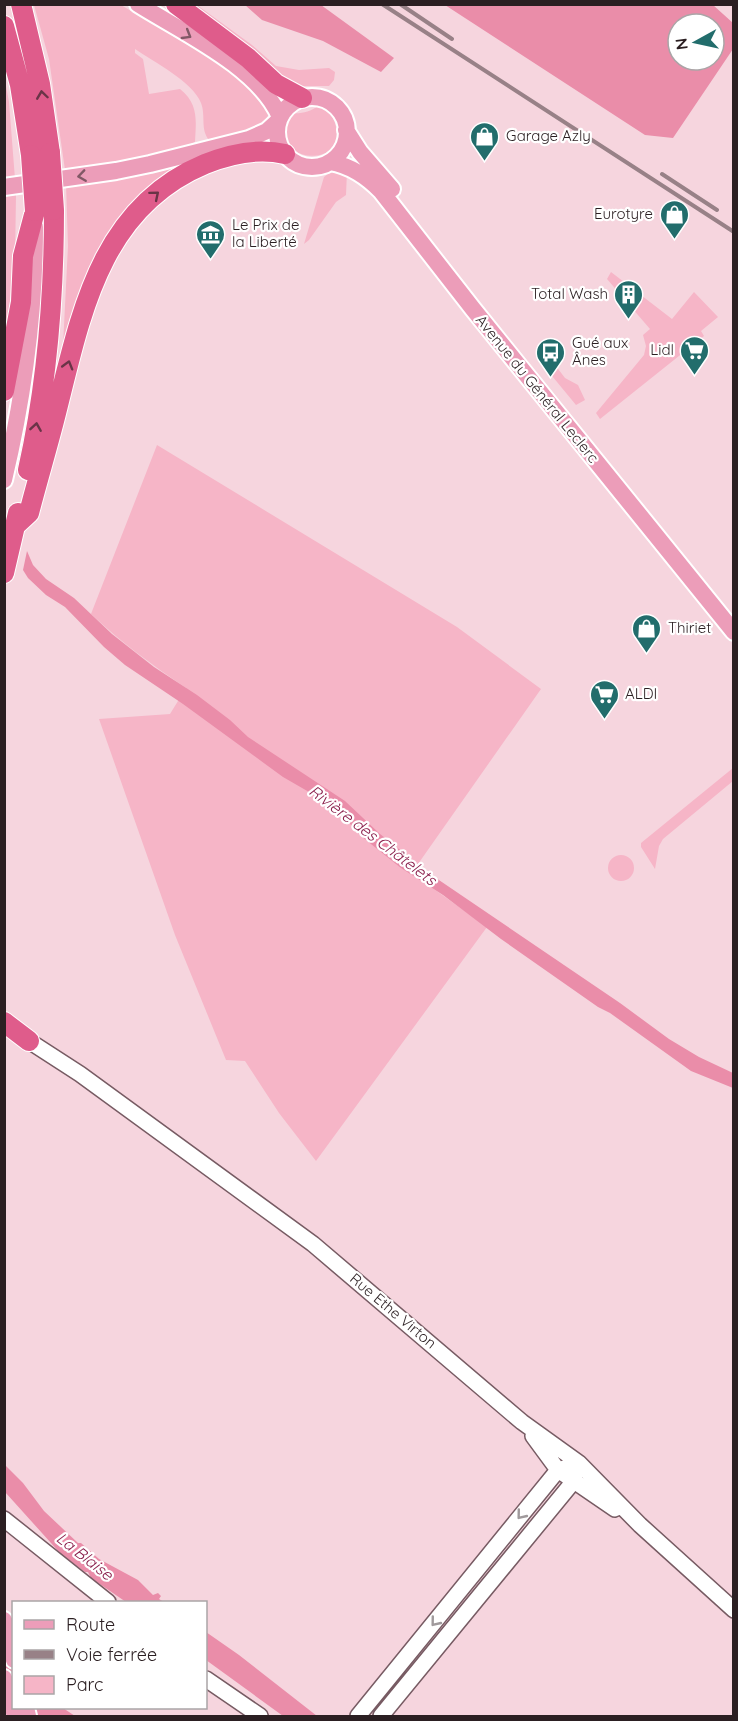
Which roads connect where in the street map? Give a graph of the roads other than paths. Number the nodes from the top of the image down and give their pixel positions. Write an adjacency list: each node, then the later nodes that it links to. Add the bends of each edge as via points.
1 (21, 4): 8 (highway, one-way to 1, via 40,84)
2 (138, 4): 6 (main road, one-way to 6, via 237,65 274,105)
3 (176, 4): 5 (highway, via 249,58 276,84)
4 (4, 26): 8 (highway)
5 (302, 98): 6 (main road, via 287,107); 7 (main road, via 317,97 330,102 340,112)
6 (279, 119): 9 (main road, via 277,139); 11 (main road, one-way to 11, via 267,131 249,139 160,162)
7 (346, 130): 10 (main road, via 342,148); 17 (main road, Avenue du Général Leclerc)
8 (40, 154): 12 (highway, bridge)
9 (285, 154): 10 (main road, via 306,166); 15 (highway, one-way to 9, via 29,513 91,289 102,261 125,225 159,191 193,170 239,154)
10 (330, 162): 18 (main road, Avenue du Général Leclerc, via 352,169 381,191)
11 (4, 187)
12 (45, 211): 13 (highway, via 23,256 21,302); 14 (main road, via 23,390); 15 (highway, one-way to 12, via 45,373 54,273)
13 (4, 391)
14 (4, 480)
15 (16, 525): 16 (highway)
16 (4, 573)
17 (734, 615)
18 (734, 632)
19 (4, 1022): 21 (highway)
20 (4, 1033): 21 (main road)
21 (28, 1041): 22 (main road, Rue Ethe Virton, via 80,1074 313,1244)
22 (522, 1422): 23 (main road, Rue Ethe Virton); 24 (main road)
23 (579, 1463): 24 (main road); 25 (main road); 27 (main road, Rue Ethe Virton)
24 (558, 1470): 25 (main road); 36 (main road, one-way to 36)
25 (573, 1482): 27 (main road); 37 (main road)
26 (4, 1519): 28 (main road)
27 (640, 1525): 29 (main road, Rue Ethe Virton)
28 (107, 1601)
29 (734, 1610)
30 (4, 1620): 31 (main road)
31 (12, 1652)
32 (4, 1678): 34 (main road)
33 (207, 1680): 35 (main road)
34 (12, 1706)
35 (260, 1716)
36 (358, 1716)
37 (381, 1716)

